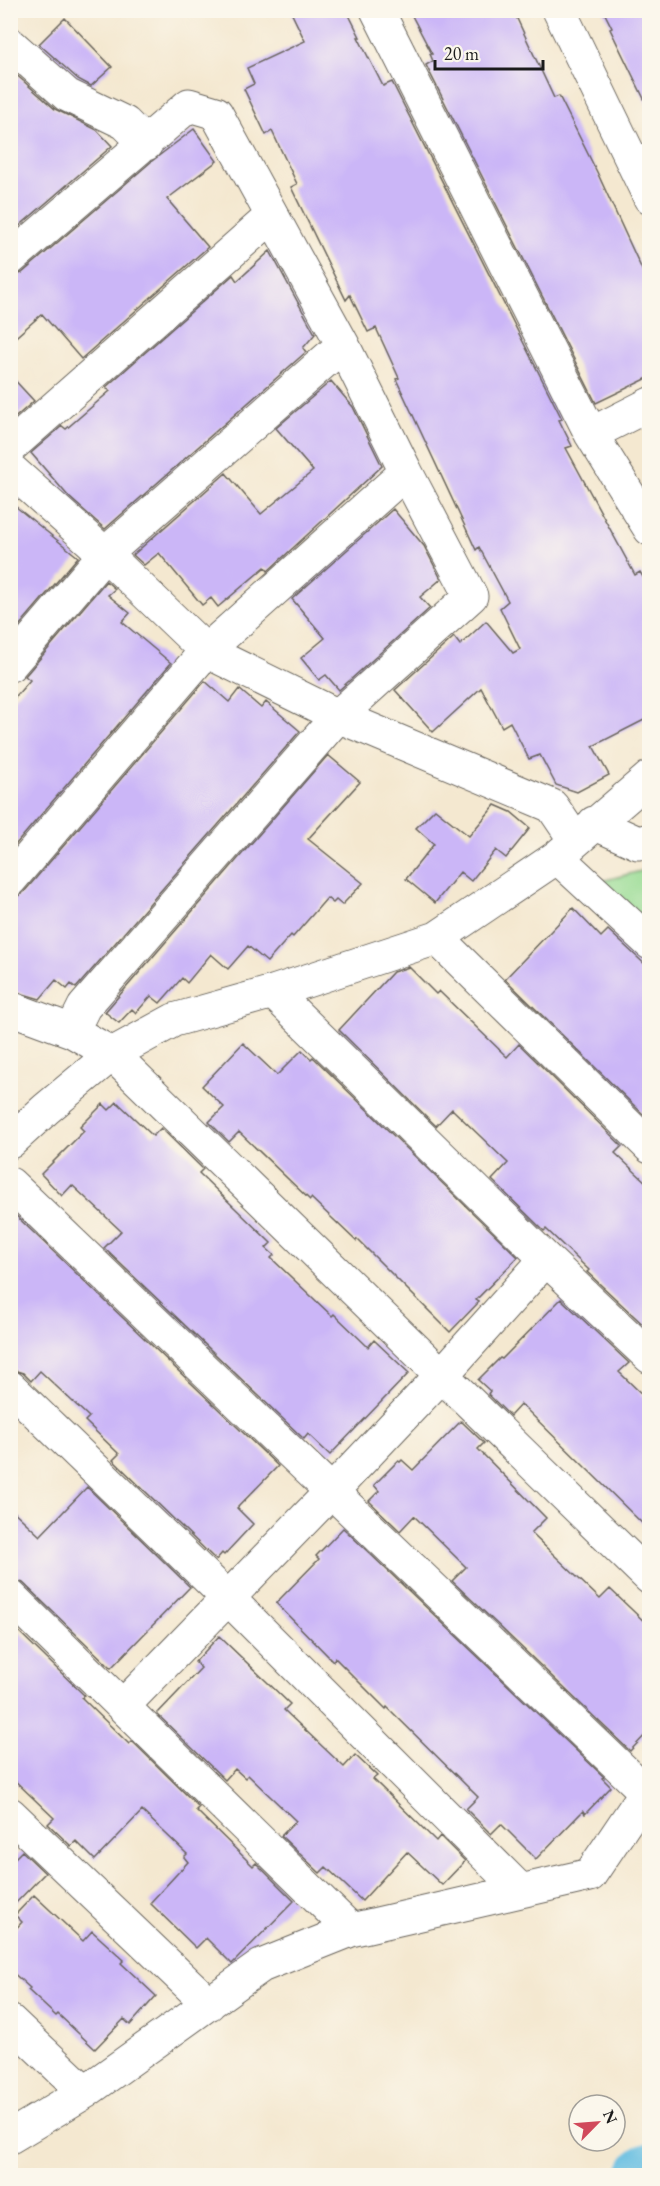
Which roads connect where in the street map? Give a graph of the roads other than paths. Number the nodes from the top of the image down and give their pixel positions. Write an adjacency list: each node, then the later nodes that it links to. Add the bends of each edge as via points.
1 (377, 10): 10 (street)
2 (559, 10): 5 (street)
3 (10, 44): 4 (street, via 67,95 125,123)
4 (146, 144): 6 (street, via 189,105 216,113); 7 (street)
5 (650, 198)
6 (272, 216): 8 (street); 11 (street)
7 (10, 259)
8 (343, 345): 13 (street); 15 (street)
9 (650, 404): 10 (street)
10 (591, 435): 14 (street)
11 (10, 447)
12 (10, 469): 15 (street)
13 (406, 472): 16 (street); 18 (street, via 471,596)
14 (650, 529)
15 (105, 554): 16 (street); 17 (street)
16 (206, 651): 18 (street); 22 (street)
17 (10, 665)
18 (338, 716): 20 (street, via 552,806); 27 (street, via 84,1007)
19 (650, 777): 20 (street)
20 (576, 840): 21 (street); 23 (street); 24 (street)
21 (650, 840)
22 (10, 880)
23 (437, 938): 25 (street); 30 (street)
24 (650, 943)
25 (273, 992): 28 (street, via 174,1020); 32 (street)
26 (10, 1008): 27 (street)
27 (72, 1031): 28 (street)
28 (112, 1054): 29 (street); 34 (street)
29 (10, 1142)
30 (650, 1147)
31 (10, 1184): 36 (street)
32 (546, 1259): 33 (street); 34 (street)
33 (650, 1357)
34 (441, 1376): 36 (street); 37 (street)
35 (10, 1388): 39 (street)
36 (332, 1491): 39 (street); 41 (street)
37 (650, 1578)
38 (10, 1596): 40 (street)
39 (227, 1597): 40 (street); 43 (street)
40 (123, 1706): 44 (street)
41 (648, 1789): 43 (street, via 590,1875)
42 (10, 1814): 45 (street)
43 (520, 1890): 44 (street)
44 (351, 1930): 45 (street, via 261,1966)
45 (209, 2004): 47 (street)
46 (10, 2021): 47 (street)
47 (85, 2092): 48 (street)
48 (10, 2137)

